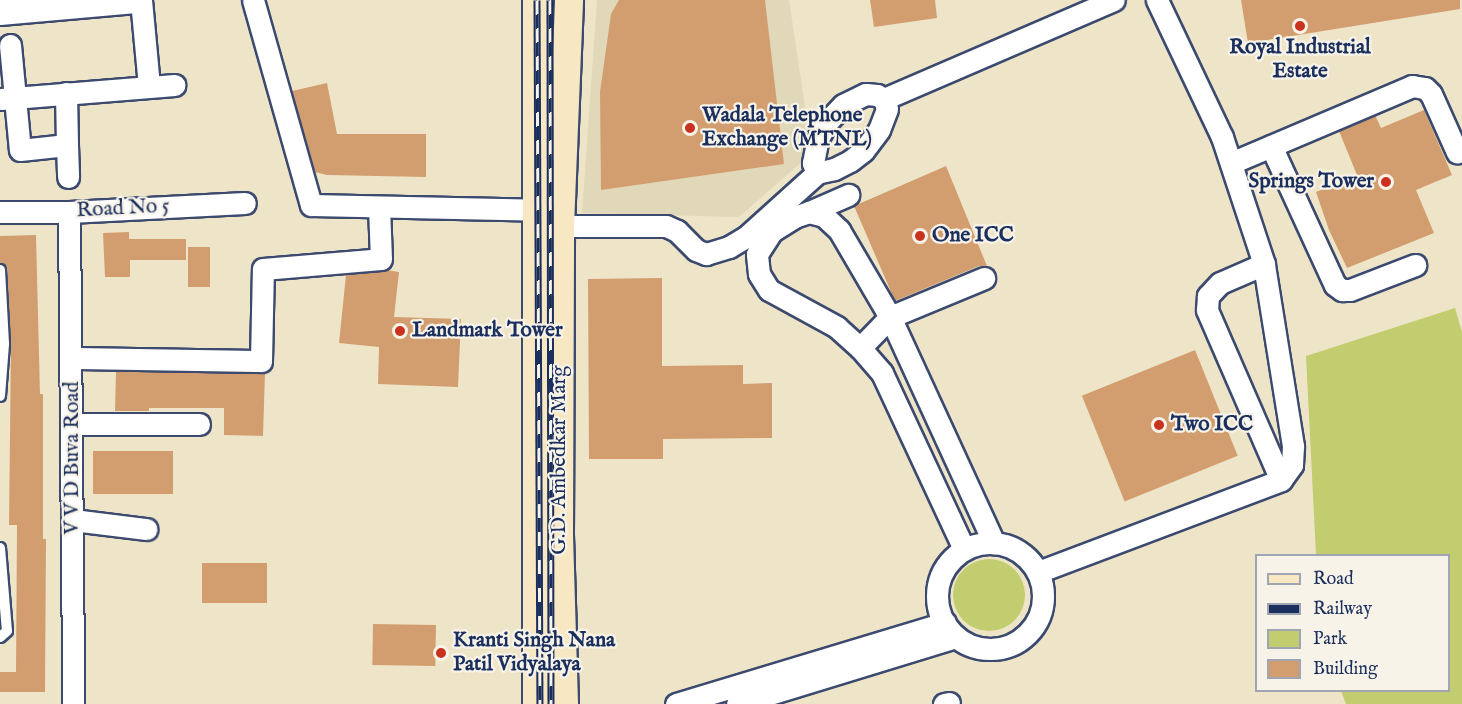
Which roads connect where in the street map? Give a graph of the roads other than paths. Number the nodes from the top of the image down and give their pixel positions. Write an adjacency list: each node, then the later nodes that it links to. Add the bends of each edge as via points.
1 (140, 0): 7 (street); 10 (street)
2 (253, 0): 23 (street, via 311,206)
3 (537, 0): 27 (main road, G.D. Ambedkar Marg)
4 (569, 0): 27 (main road, G.D. Ambedkar Marg)
5 (1114, 0): 13 (street)
6 (1157, 0): 18 (street)
7 (0, 12)
8 (10, 45): 12 (street)
9 (174, 85): 10 (street)
10 (148, 87): 11 (street)
11 (66, 93): 12 (street); 14 (street)
12 (7, 98): 16 (street)
13 (884, 99): 19 (street, via 885,119 863,151 834,169); 19 (street, via 866,94 843,105 819,138 813,163)
14 (67, 146): 16 (street); 20 (street)
15 (1271, 146): 17 (street, via 1419,86 1431,94); 18 (street); 29 (street, via 1335,285 1350,290)
16 (10, 151)
17 (1457, 152)
18 (1231, 163): 28 (street)
19 (818, 173): 27 (street, via 747,237 706,254 666,226)
20 (68, 177)
21 (850, 198): 26 (street)
22 (245, 203): 25 (street, Road No 5)
23 (379, 208): 27 (street); 34 (street, via 381,259 263,269 261,361)
24 (0, 212): 25 (street, Road No 5)
25 (69, 212): 34 (street, V V D Buva Road)
26 (817, 214): 32 (street, via 839,230); 33 (street, via 794,217 772,231 757,254 759,274 769,290 837,327)
27 (553, 216): 43 (main road, G.D. Ambedkar Marg)
28 (1264, 264): 40 (street, via 1293,446 1292,465); 40 (street, via 1220,284 1208,296 1207,310)
29 (1415, 264)
30 (0, 270): 35 (lane, via 4,344)
31 (984, 278): 32 (street)
32 (890, 317): 33 (street); 36 (street)
33 (860, 348): 37 (street, via 882,373)
34 (72, 358): 38 (street, V V D Buva Road)
35 (0, 396)
36 (930, 404): 37 (street); 44 (street)
37 (902, 415): 46 (street)
38 (72, 424): 39 (street); 41 (street, V V D Buva Road)
39 (199, 424)
40 (1281, 480): 47 (street)
41 (73, 520): 42 (street); 50 (street, V V D Buva Road)
42 (146, 529)
43 (548, 535): 51 (main road, G.D. Ambedkar Marg); 52 (main road, G.D. Ambedkar Marg)
44 (994, 543): 46 (street); 47 (street, via 1021,551)
45 (0, 548): 49 (lane, via 7,631)
46 (964, 549): 48 (street, via 941,573 937,591 938,610)
47 (1038, 572): 48 (street, via 1044,596 1041,612 1034,628 1021,639 1006,647 973,647)
48 (950, 630): 53 (street); 54 (street)
49 (0, 638)
50 (73, 704)
51 (537, 704)
52 (564, 704)
53 (676, 704)
54 (737, 704)

